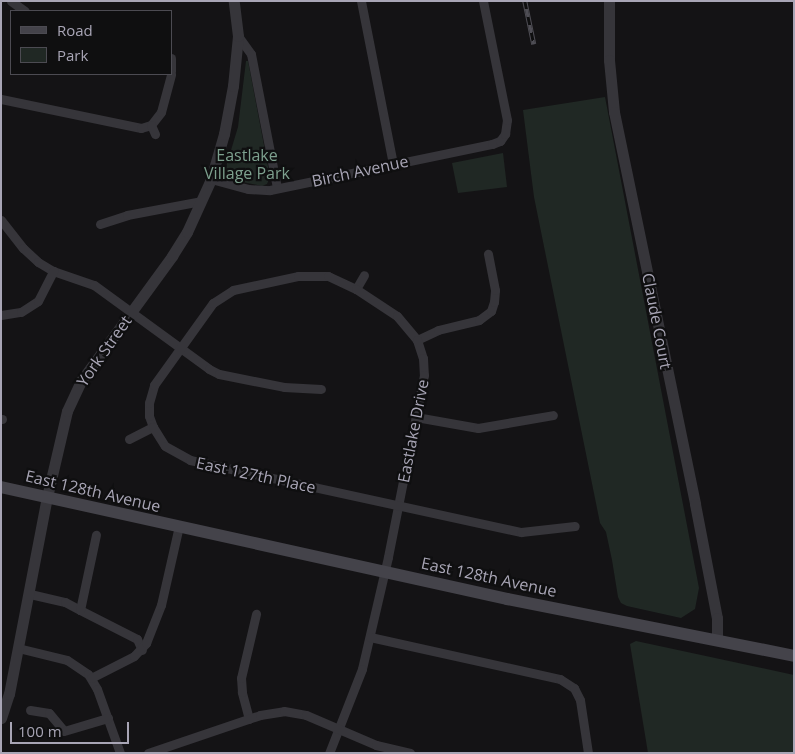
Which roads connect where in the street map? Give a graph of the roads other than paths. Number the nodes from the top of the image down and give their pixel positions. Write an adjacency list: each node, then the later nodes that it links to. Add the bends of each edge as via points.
1 (11, 1): 6 (street)
2 (234, 1): 7 (street, York Street)
3 (361, 1): 12 (street)
4 (484, 1): 12 (street, Birch Avenue, via 507,120 505,134 492,144)
5 (609, 1): 42 (street, Claude Court, via 614,112 695,504 717,618)
6 (24, 10)
7 (238, 36): 13 (street, York Street, via 228,118); 14 (street, via 251,54)
8 (170, 75): 10 (street, via 163,107)
9 (1, 99): 10 (street, via 124,126 141,128)
10 (151, 125): 11 (street)
11 (155, 134)
12 (393, 164): 14 (street, Birch Avenue)
13 (211, 179): 14 (street, Birch Avenue, via 248,189); 15 (street, York Street)
14 (277, 188)
15 (201, 200): 17 (street, via 127,215); 22 (street, York Street, via 187,232)
16 (1, 220): 19 (street, via 32,257)
17 (100, 224)
18 (488, 254): 24 (street, via 495,290 491,311 479,320 438,330)
19 (54, 270): 22 (street, via 89,282); 23 (street, via 42,296 24,316)
20 (364, 276): 21 (street)
21 (356, 289): 24 (street, Eastlake Drive, via 397,316); 25 (street, Eastlake Drive, via 328,276 312,275 233,290 213,304)
22 (132, 311): 25 (street); 32 (street, York Street, via 71,400)
23 (1, 315)
24 (417, 340): 28 (street, Eastlake Drive, via 425,369)
25 (180, 349): 26 (street, via 219,374 284,388); 29 (street, Eastlake Drive, via 154,385 149,403)
26 (321, 389)
27 (553, 415): 28 (street, via 478,428)
28 (416, 417): 33 (street, Eastlake Drive)
29 (153, 427): 30 (street); 33 (street, East 127th Place, via 165,446 190,460)
30 (129, 438)
31 (1, 487): 32 (main road, East 128th Avenue)
32 (47, 497): 34 (main road, East 128th Avenue); 38 (street, York Street)
33 (399, 506): 35 (street, East 127th Place, via 521,532); 37 (street, Eastlake Drive)
34 (178, 526): 37 (main road, East 128th Avenue); 44 (street, East 128th Avenue, via 161,605)
35 (575, 526)
36 (96, 535): 39 (street)
37 (384, 571): 41 (street, Eastlake Drive); 42 (main road, East 128th Avenue)
38 (30, 594): 39 (street, via 65,602); 43 (street, York Street)
39 (80, 610): 44 (street, via 137,639)
40 (256, 614): 50 (street, via 241,678)
41 (370, 637): 51 (street, Eastlake Drive, via 362,670); 56 (street, via 569,683 577,693)
42 (717, 639): 45 (main road, East 128th Avenue)
43 (18, 648): 46 (street, via 68,660); 48 (street, York Street)
44 (142, 650): 46 (street)
45 (794, 656)
46 (91, 678): 49 (street)
47 (30, 710): 49 (street, via 49,714 64,731)
48 (1, 718)
49 (108, 718): 52 (street)
50 (249, 719): 51 (street, via 284,711 306,715); 53 (street)
51 (339, 729): 54 (street, Eastlake Drive); 55 (street, via 376,745)
52 (120, 753)
53 (148, 753)
54 (329, 753)
55 (410, 753)
56 (588, 753)

